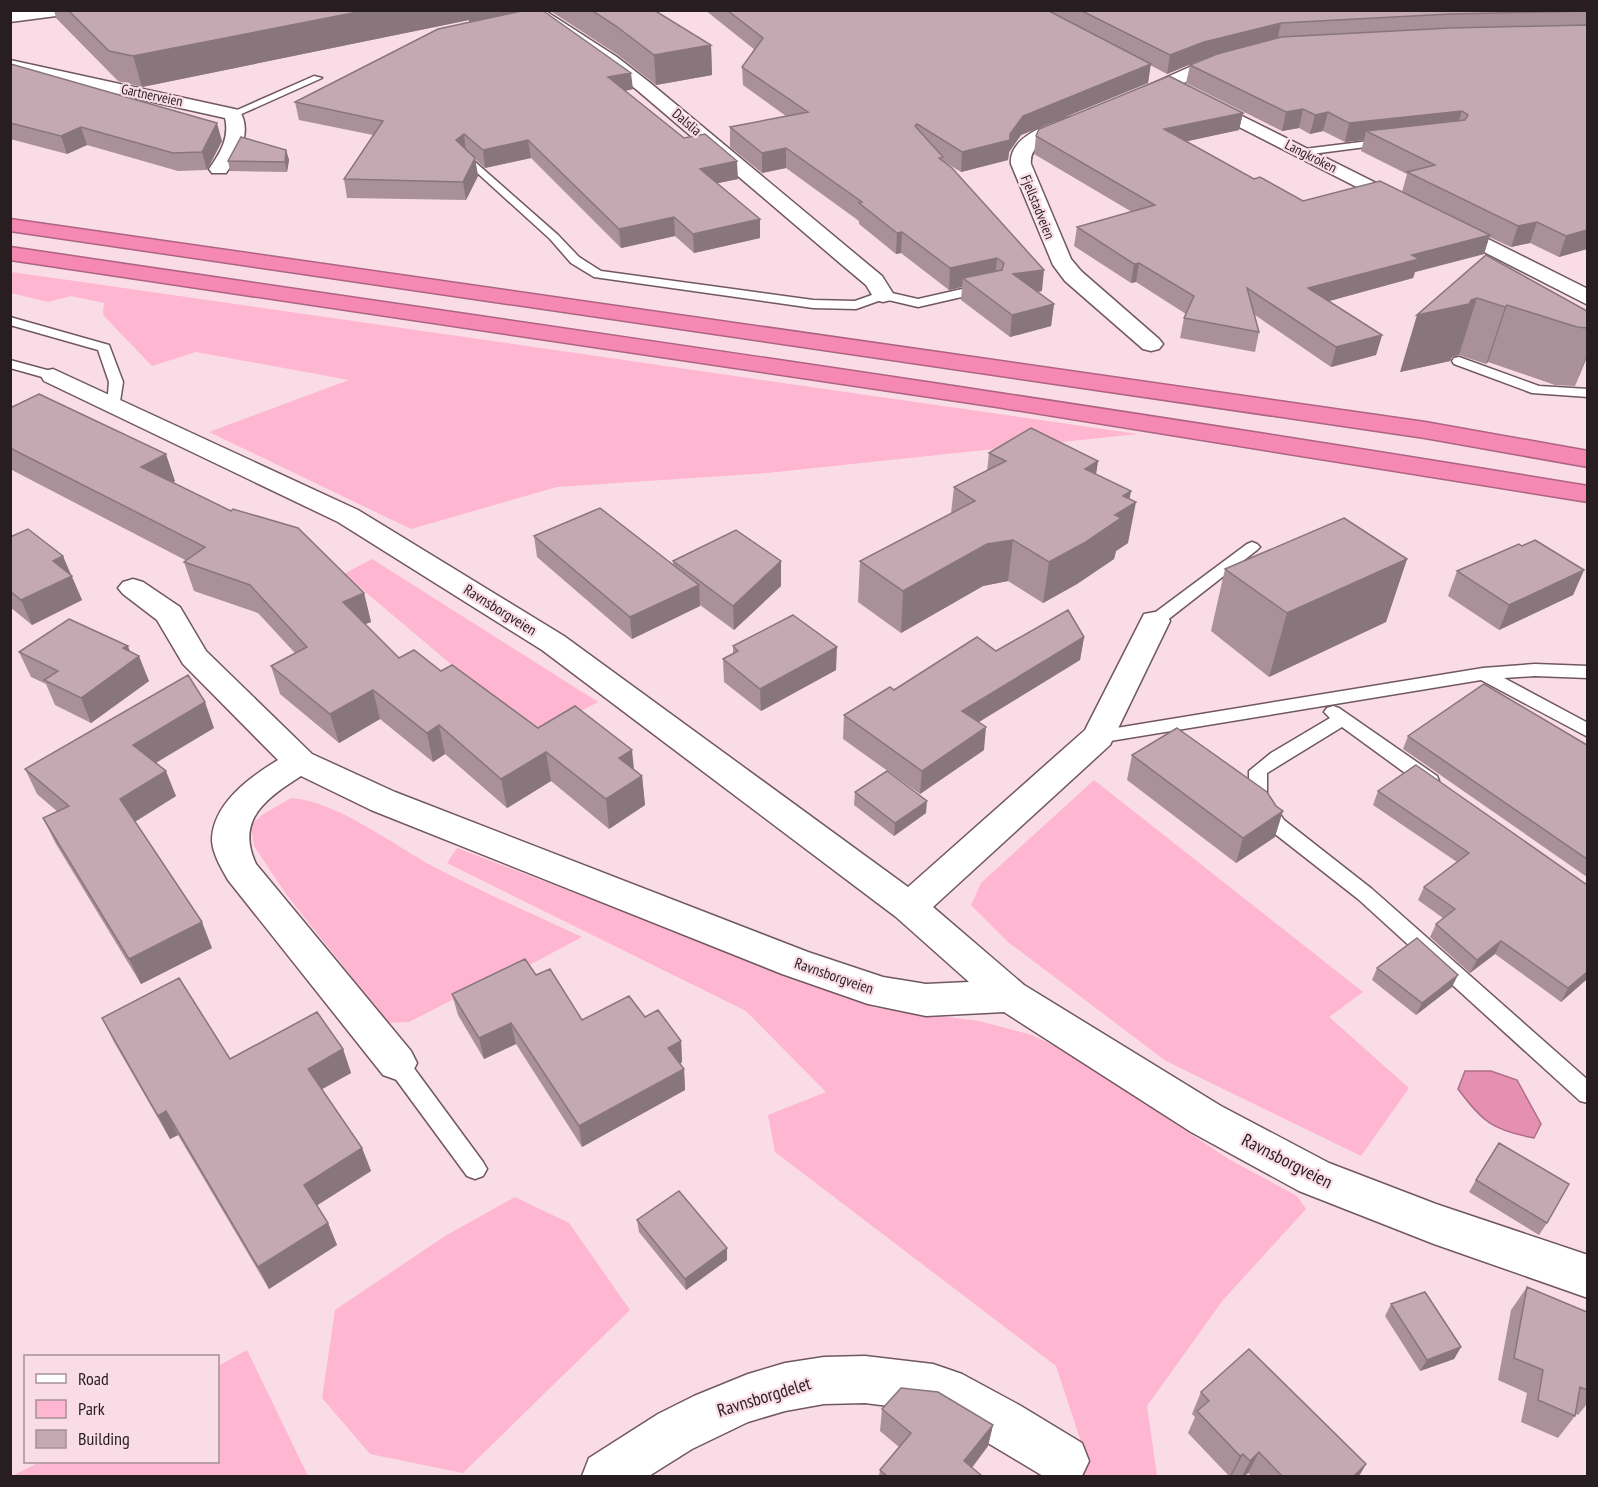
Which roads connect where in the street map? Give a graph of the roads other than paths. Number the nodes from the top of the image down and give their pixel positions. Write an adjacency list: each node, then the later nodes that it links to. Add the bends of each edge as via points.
1 (64, 10): 3 (street)
2 (537, 16): 19 (street, Dalslia, via 643,86 849,258 874,281)
3 (10, 17)
4 (1250, 53): 8 (street, via 1207,66)
5 (10, 65): 10 (street, Gartnerveien)
6 (1148, 74): 8 (street, Langkroken)
7 (317, 78): 10 (lane)
8 (1168, 84): 9 (street); 13 (street, Langkroken)
9 (1124, 102)
10 (233, 114): 15 (street, via 236,121 231,155)
11 (1091, 116): 22 (street, Fjellstadveien, via 1029,141 1020,155 1021,164 1060,260)
12 (1396, 141): 13 (lane)
13 (1304, 152): 20 (street, Langkroken)
14 (466, 156): 19 (lane, via 575,260 598,274 813,304 856,305)
15 (219, 170)
16 (10, 225): 28 (highway, via 1413,428)
17 (10, 253): 29 (highway, via 826,374)
18 (994, 285): 19 (lane, via 918,303)
19 (883, 296)
20 (1587, 298)
21 (10, 321): 27 (lane, via 104,348 116,382)
22 (1151, 344)
23 (1459, 361): 26 (lane, via 1537,390)
24 (10, 364): 25 (lane)
25 (53, 376): 27 (street, Ravnsborgveien)
26 (1587, 393)
27 (114, 405): 41 (street, Ravnsborgveien, via 348,516 553,643)
28 (1587, 459)
29 (1587, 494)
30 (1252, 547): 32 (lane)
31 (133, 588): 39 (street, Ravnsborgveien, via 170,614 194,657)
32 (1155, 621): 38 (street)
33 (1587, 672): 34 (lane, via 1534,670)
34 (1483, 674): 35 (lane); 37 (lane)
35 (1319, 703): 36 (lane); 38 (lane)
36 (1342, 719): 40 (lane); 44 (lane, via 1258,771 1258,795 1277,825 1365,894)
37 (1587, 730)
38 (1098, 737): 41 (street)
39 (300, 762): 42 (street, Ravnsborgveien, via 383,801 795,963 882,993 926,1000); 43 (street, via 253,794 234,819 230,841 241,871)
40 (1440, 788)
41 (909, 907): 42 (street, Ravnsborgveien)
42 (1010, 996): 46 (street, Ravnsborgveien, via 1206,1119 1314,1177)
43 (397, 1064): 45 (lane)
44 (1587, 1094)
45 (475, 1169)
46 (1587, 1277)
47 (1064, 1461): 48 (street, Ravnsborgdelet, via 999,1419 942,1390 881,1379 808,1380 704,1415 651,1444)
48 (607, 1476)

